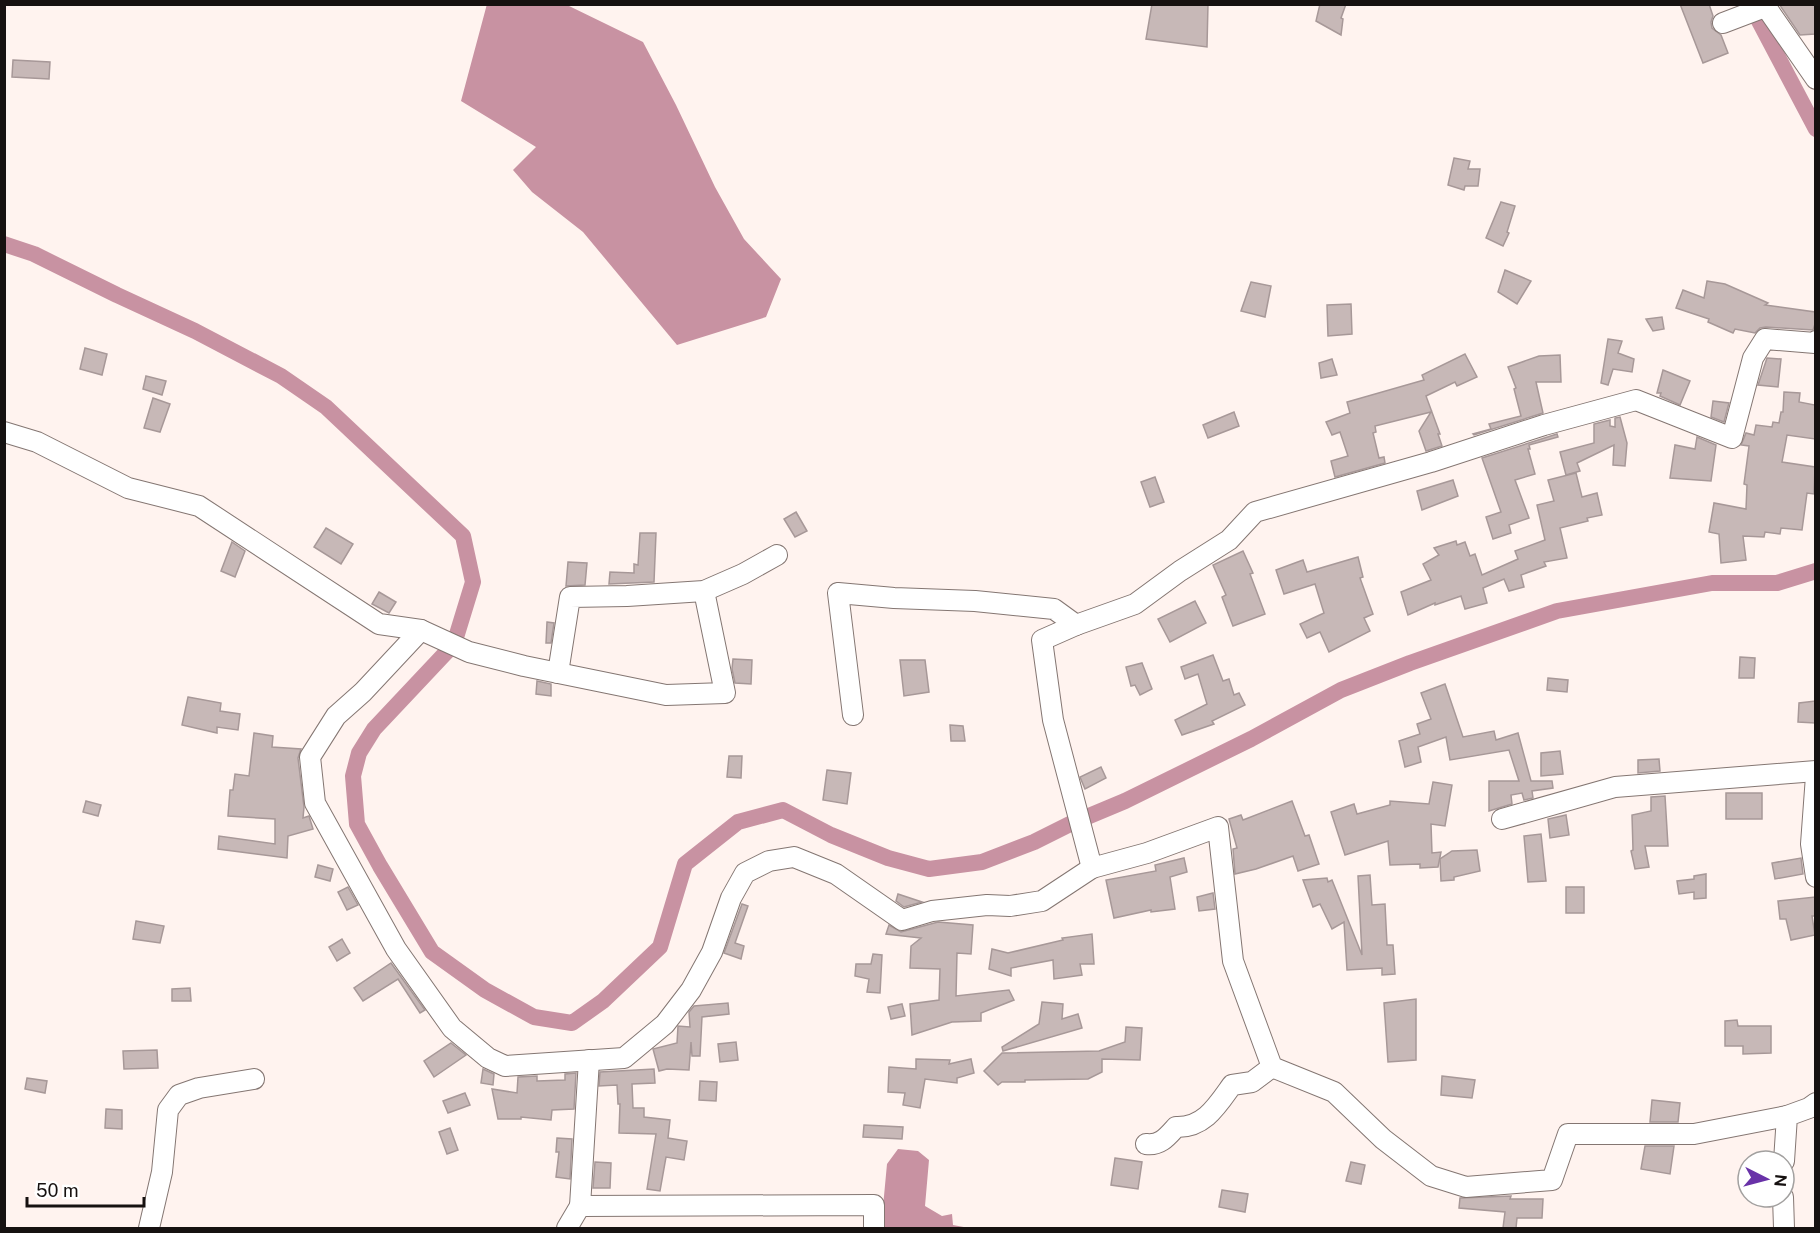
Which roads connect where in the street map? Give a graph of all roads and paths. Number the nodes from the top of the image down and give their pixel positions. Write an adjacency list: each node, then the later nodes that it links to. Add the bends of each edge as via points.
1 (1761, 8): 2 (street); 3 (street)
2 (1729, 20)
3 (1815, 79)
4 (1815, 340): 8 (street, via 1765,339 1753,358 1732,438 1636,400 1544,425 1255,513 1229,540 1135,604)
5 (4, 432): 9 (street, via 37,442 128,488 199,506 379,624)
6 (777, 555): 7 (street)
7 (704, 591): 10 (street, via 570,597); 10 (street, via 725,693 666,695)
8 (1076, 625): 11 (street, via 1054,609 838,592); 16 (street, via 1042,640 1053,720)
9 (421, 630): 10 (street, via 469,652); 18 (street, via 336,716 315,749 310,758 315,803 396,949 452,1028 488,1058 505,1066)
10 (558, 674)
11 (853, 715)
12 (1815, 771): 15 (street, via 1615,787)
13 (1815, 776): 14 (street)
14 (1814, 804): 17 (street, via 1810,844)
15 (1502, 819)
16 (1092, 868): 18 (street, via 1041,900 932,911 902,920 836,874 794,857 769,861 745,873 692,990 665,1024 624,1058); 19 (street, via 1218,827 1233,961)
17 (1815, 877)
18 (589, 1060): 25 (street)
19 (1272, 1067): 22 (street, via 1334,1092 1383,1139 1431,1176 1466,1188 1552,1180 1568,1134 1694,1134); 23 (street, via 1252,1082 1232,1085 1200,1122 1176,1127 1163,1141)
20 (254, 1079): 27 (street, via 179,1095 168,1110 162,1172)
21 (1815, 1103): 22 (street)
22 (1787, 1116): 24 (street)
23 (1146, 1144)
24 (1785, 1149)
25 (580, 1206): 28 (street); 29 (street, via 874,1205)
26 (1783, 1209): 30 (street)
27 (149, 1228)
28 (567, 1228)
29 (874, 1228)
30 (1784, 1228)

